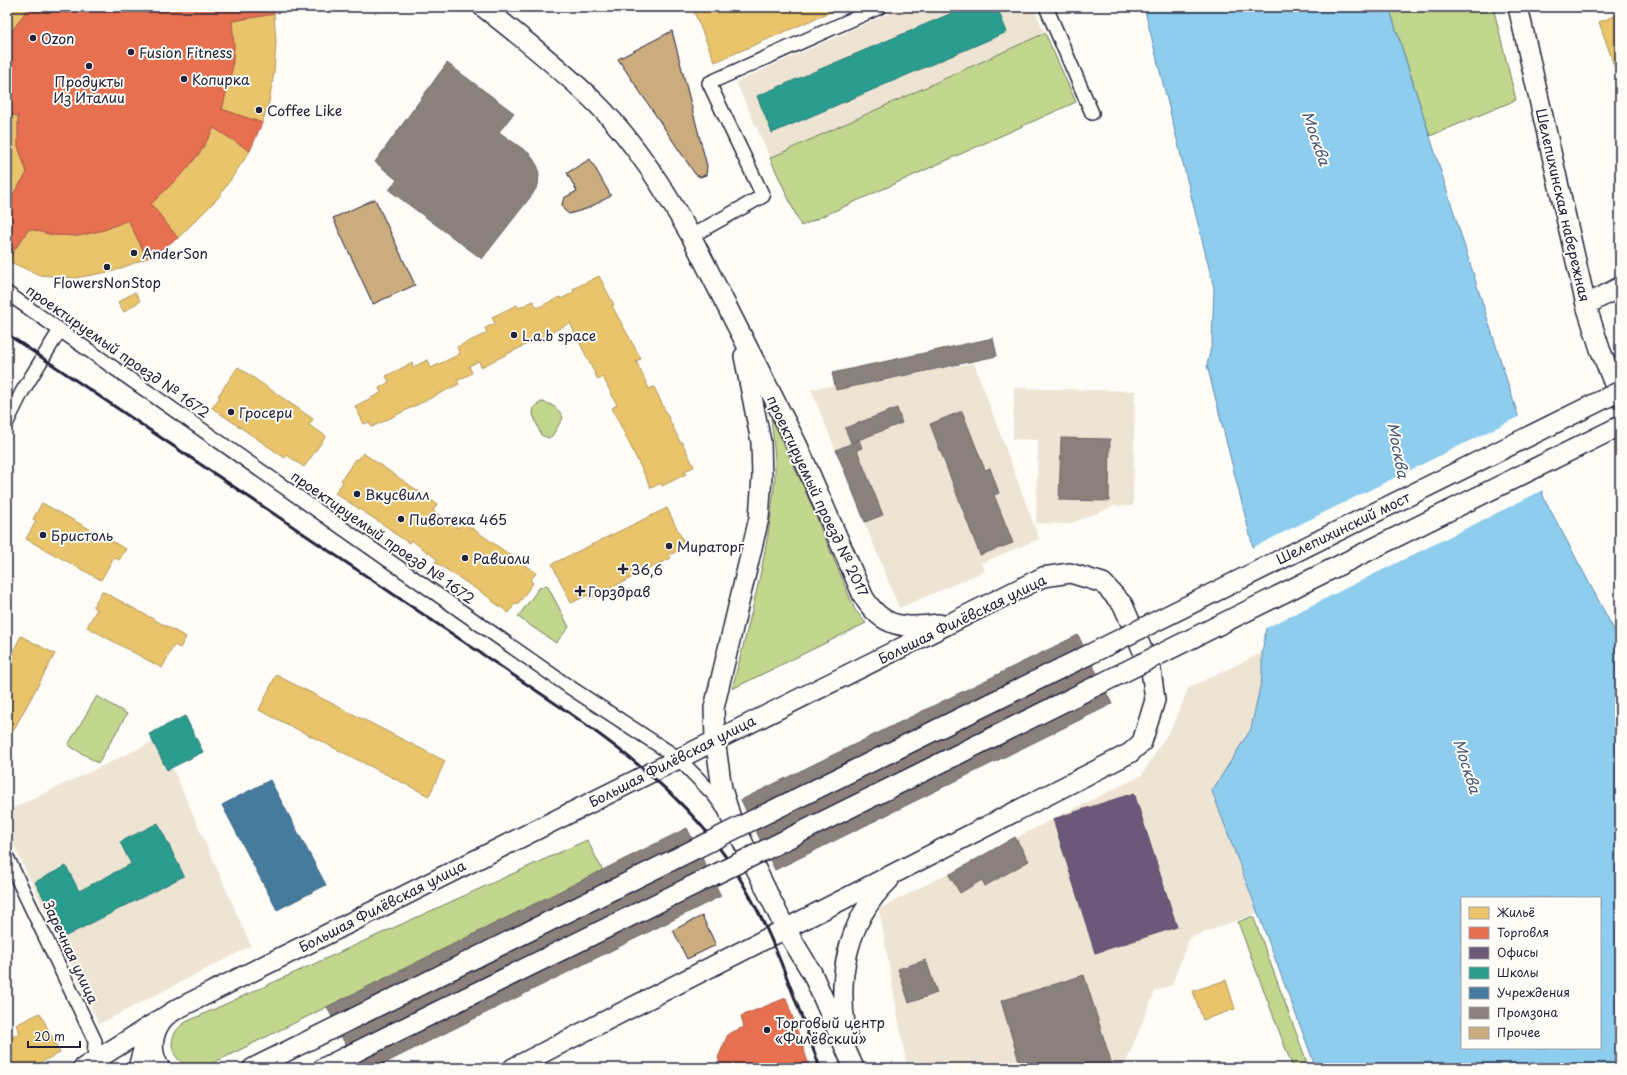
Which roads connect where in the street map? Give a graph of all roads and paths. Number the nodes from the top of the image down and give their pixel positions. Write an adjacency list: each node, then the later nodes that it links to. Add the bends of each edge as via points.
1 (483, 7): 6 (street, проектируемый проезд № 2017, via 548,58 601,108 642,157)
2 (880, 7): 6 (street, via 709,83 764,196)
3 (1046, 7): 5 (street)
4 (1518, 7): 9 (street, Шелепихинская набережная)
5 (1092, 113)
6 (691, 236): 10 (street, проектируемый проезд № 2017)
7 (1620, 287): 9 (street)
8 (7, 293): 11 (street, проектируемый проезд № 1672)
9 (1586, 305): 13 (street, Шелепихинская набережная)
10 (738, 329): 16 (street, проектируемый проезд № 2017, via 797,444 863,596 872,610 888,623 912,626); 17 (street, проектируемый проезд № 2017, via 760,442 762,477 759,518 714,708)
11 (60, 330): 14 (street); 18 (street, проектируемый проезд № 1672, via 568,686)
12 (1620, 392): 30 (street, Шелепихинский мост, bridge)
13 (1620, 399)
14 (7, 422)
15 (1620, 426): 26 (street, bridge)
16 (951, 623): 17 (street, Большая Филёвская улица); 21 (street, Большая Филёвская улица, via 1043,577 1070,573 1103,583 1123,605 1151,670 1155,700 1142,742 1130,753)
17 (714, 739): 18 (street, Большая Филёвская улица); 19 (street, проектируемый проезд № 2017, via 722,789)
18 (678, 758): 19 (street, проектируемый проезд № 1672, via 714,795); 23 (street, Большая Филёвская улица)
19 (731, 818): 22 (street, проектируемый проезд № 2017)
20 (7, 857): 25 (street, Заречная улица, via 95,1041)
21 (898, 871): 22 (street, Большая Филёвская улица); 32 (street, via 866,908 846,951 842,985 843,1015)
22 (786, 928): 31 (street, Большая Филёвская улица); 32 (street, проектируемый проезд № 2017, via 812,972)
23 (170, 1013): 24 (street, Большая Филёвская улица); 29 (street, via 159,1024 154,1040 154,1056)
24 (153, 1024): 25 (street, Большая Филёвская улица); 28 (street, via 145,1039)
25 (88, 1065): 27 (street)
26 (330, 1065)
27 (112, 1068)
28 (138, 1068)
29 (160, 1068)
30 (253, 1068)
31 (513, 1068)
32 (854, 1068)

